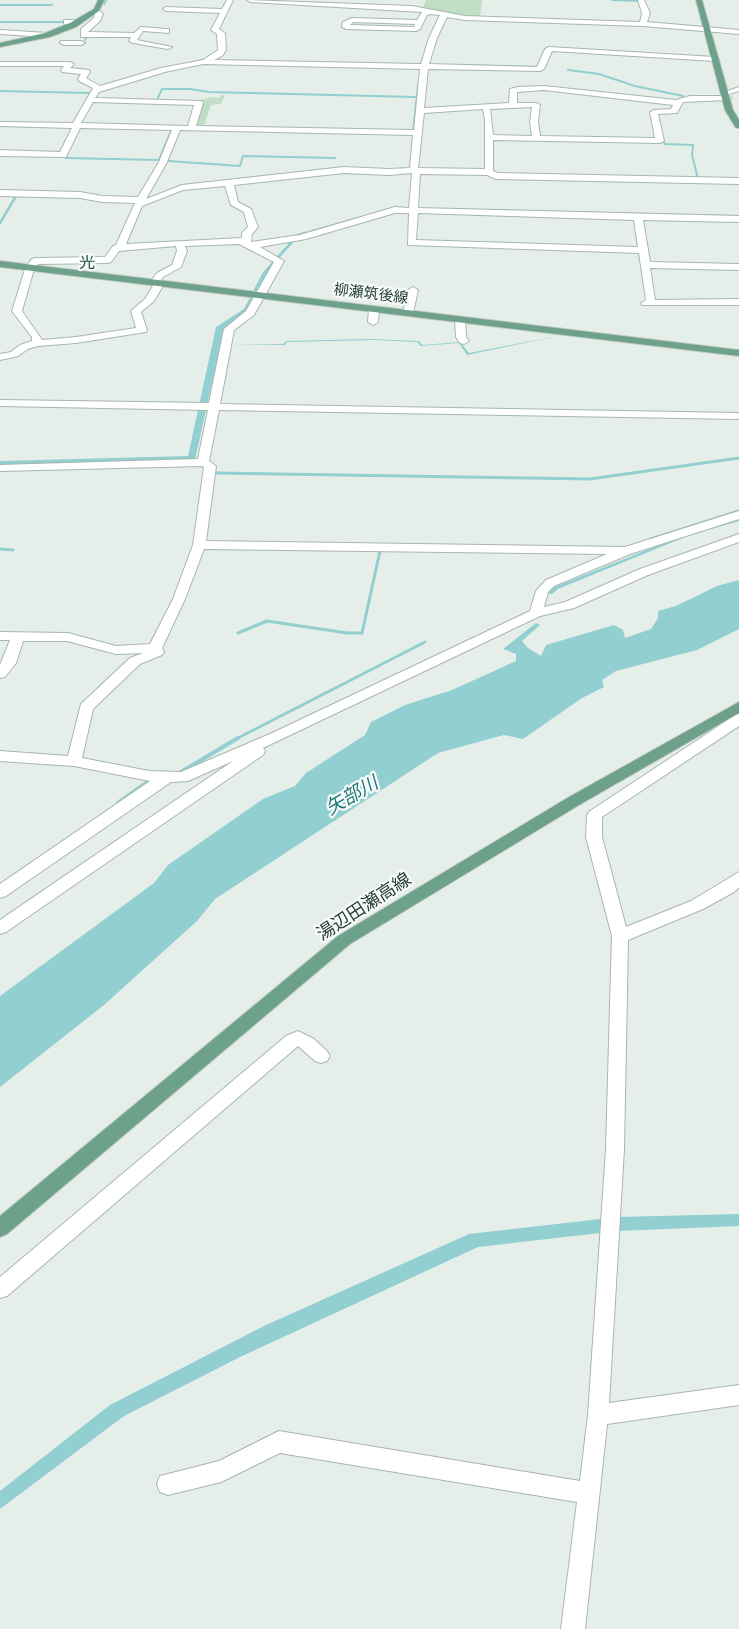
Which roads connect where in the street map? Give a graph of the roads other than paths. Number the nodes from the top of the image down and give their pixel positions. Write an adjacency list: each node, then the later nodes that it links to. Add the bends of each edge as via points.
1 (101, 0): 7 (main road)
2 (230, 0): 9 (street)
3 (250, 0): 11 (street, via 354,8 412,8)
4 (641, 0): 17 (street, via 646,13)
5 (699, 0): 19 (main road)
6 (166, 9): 8 (street)
7 (97, 10): 15 (main road); 18 (street, via 97,19)
8 (174, 10): 9 (street); 13 (street)
9 (225, 11): 31 (street, via 215,30 222,34 222,50)
10 (392, 12): 11 (street)
11 (428, 12): 12 (street); 16 (street)
12 (444, 15): 17 (street); 34 (street)
13 (163, 18)
14 (67, 22): 15 (street)
15 (79, 22): 24 (main road)
16 (420, 22): 16 (street, via 416,29 346,26 352,20)
17 (643, 24): 19 (street)
18 (88, 26): 22 (street); 22 (street, via 84,34)
19 (707, 29): 23 (street); 30 (main road)
20 (166, 31): 22 (street, via 153,27)
21 (0, 32): 24 (street)
22 (139, 32): 28 (street, via 133,41)
23 (739, 32)
24 (47, 35): 25 (main road)
25 (1, 43)
26 (64, 43): 27 (street)
27 (81, 43)
28 (168, 47)
29 (74, 56): 33 (street)
30 (715, 58): 36 (street, via 549,49); 41 (main road)
31 (203, 62): 34 (street); 40 (street)
32 (0, 64): 33 (street)
33 (70, 64): 40 (street, via 65,70 86,72 82,79 97,87)
34 (424, 67): 35 (street); 49 (street)
35 (489, 67): 36 (street); 37 (street)
36 (540, 69): 38 (street, via 542,78)
37 (487, 76)
38 (538, 88): 45 (street); 46 (street, via 513,91)
39 (739, 88): 41 (street)
40 (96, 90): 42 (street)
41 (726, 96): 45 (street, via 690,98); 53 (main road, via 729,110)
42 (90, 100): 43 (street); 52 (street)
43 (144, 102): 48 (street); 56 (street, via 199,103)
44 (463, 103): 47 (street)
45 (679, 103): 59 (street, via 674,111 654,112 660,141)
46 (513, 105): 47 (street); 59 (street, via 536,105)
47 (482, 107): 49 (street); 58 (street, via 489,120)
48 (140, 110)
49 (420, 111): 57 (street)
50 (136, 118): 54 (street)
51 (0, 124): 52 (street)
52 (77, 126): 54 (street); 60 (street, via 63,155)
53 (739, 126)
54 (132, 127): 55 (street)
55 (177, 128): 56 (street); 66 (street, via 163,162)
56 (191, 128): 57 (street)
57 (416, 133): 61 (street)
58 (489, 137): 59 (street); 62 (street)
59 (536, 138)
60 (0, 153)
61 (415, 170): 62 (street); 64 (street, via 344,170); 67 (street)
62 (488, 172): 63 (street, via 496,176)
63 (739, 181)
64 (229, 183): 66 (street, via 182,188); 71 (street, via 234,203 248,211 253,227 247,233)
65 (0, 193): 66 (street, via 80,195)
66 (140, 202): 72 (street)
67 (414, 209): 68 (street); 71 (street, via 395,210 294,239); 73 (street, via 411,243 416,244)
68 (638, 217): 69 (street); 73 (street)
69 (739, 219)
70 (180, 243): 71 (street); 72 (street); 78 (street, via 182,251 176,267 160,275)
71 (248, 244): 80 (street, via 276,260)
72 (120, 248): 77 (street, via 116,248 108,260 40,260)
73 (642, 250): 75 (street)
74 (0, 264): 77 (main road, 柳瀬筑後線)
75 (645, 265): 76 (street); 81 (street, via 648,303)
76 (739, 267)
77 (29, 268): 78 (main road, 柳瀬筑後線); 87 (street, via 17,311 37,337)
78 (156, 284): 80 (main road, 柳瀬筑後線); 87 (street, via 149,301 136,311 142,330)
79 (413, 290): 83 (street)
80 (256, 296): 82 (main road, 柳瀬筑後線); 91 (street, via 250,313 229,329)
81 (739, 302)
82 (374, 310): 83 (main road, 柳瀬筑後線); 85 (street)
83 (408, 314): 84 (main road, 柳瀬筑後線)
84 (460, 320): 86 (street); 88 (main road, 柳瀬筑後線)
85 (373, 322)
86 (464, 341)
87 (37, 343): 89 (street, via 14,354)
88 (739, 352)
89 (0, 356)
90 (0, 403): 91 (street)
91 (206, 406): 92 (street); 93 (street)
92 (739, 416)
93 (203, 462): 94 (street); 97 (street, via 210,466)
94 (0, 468)
95 (739, 515): 98 (street)
96 (739, 538): 99 (street, via 644,572 569,605)
97 (199, 544): 98 (street); 102 (street, via 179,599)
98 (626, 551): 99 (street, via 550,583 542,591)
99 (536, 613): 106 (street)
100 (0, 636): 101 (street)
101 (18, 636): 102 (street, via 68,637 116,650); 103 (street, via 9,663)
102 (155, 648): 108 (street, via 157,652 135,661 86,706)
103 (0, 674)
104 (739, 707): 115 (main road, 湯辺田瀬高線, via 574,801 344,940)
105 (739, 719): 113 (street, via 595,815 594,837)
106 (275, 737): 109 (street, via 183,777); 112 (street)
107 (0, 756): 108 (street)
108 (74, 761): 109 (street)
109 (168, 777): 111 (street)
110 (739, 878): 113 (street, via 697,906)
111 (0, 892)
112 (0, 928)
113 (620, 936): 118 (street, via 615,1149)
114 (321, 1056): 116 (street, via 298,1038 292,1041)
115 (0, 1228)
116 (0, 1289)
117 (739, 1395): 118 (street)
118 (598, 1415): 120 (street)
119 (168, 1484): 120 (street, via 221,1471 279,1442)
120 (589, 1493): 121 (street)
121 (573, 1629)

